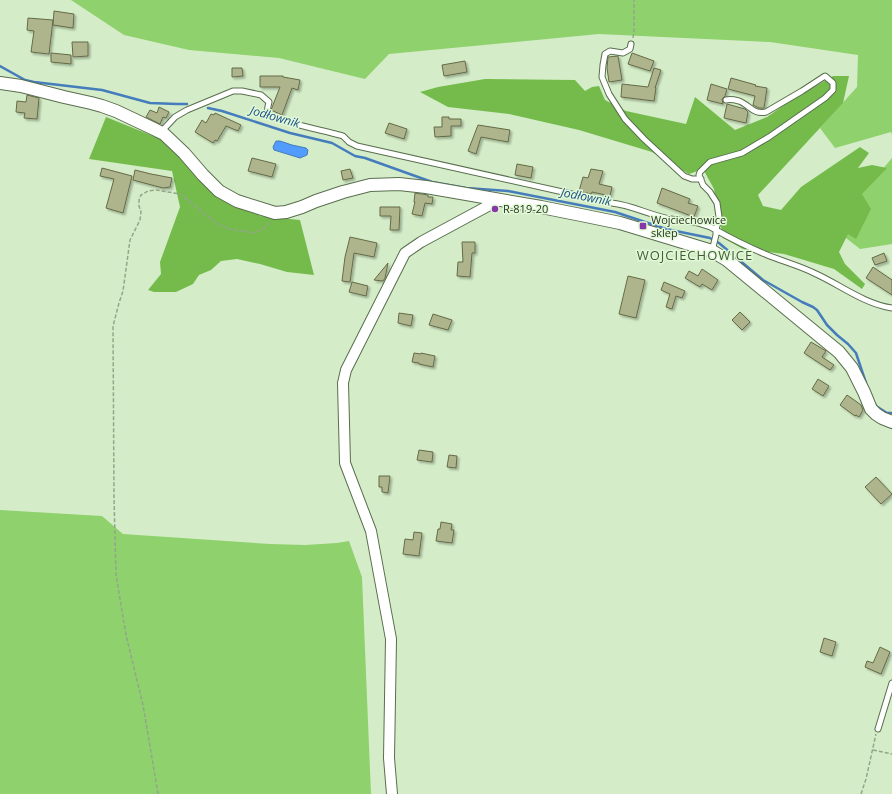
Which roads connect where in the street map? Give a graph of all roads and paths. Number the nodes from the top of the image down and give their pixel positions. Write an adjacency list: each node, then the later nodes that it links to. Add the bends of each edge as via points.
1 (634, 0): 2 (path)
2 (632, 44): 6 (lane, via 630,49 623,53 610,51 605,54 602,77 609,94 625,119 677,170 684,176)
3 (0, 83): 5 (street, via 102,106)
4 (726, 100): 6 (lane, via 740,101 760,113 766,112 825,76 833,83 833,90 811,109 742,153 710,162 700,172)
5 (161, 133): 8 (street, via 184,153 219,191 237,201); 9 (lane, via 175,117 187,110 233,91 242,91 261,95 269,102 267,110 270,116 343,136 357,146 621,204 671,219 703,224)
6 (700, 179): 9 (lane, via 716,203 719,217)
7 (499, 200): 8 (street, via 426,187 399,184 370,185 286,212); 10 (street, via 620,223); 18 (street, via 421,242 405,254 346,370 343,383 345,463 371,531 391,639 389,758)
8 (275, 213): 17 (path, via 267,226 255,233 229,229 216,223 180,194 148,191 141,195 139,200 140,220 130,240 123,291 113,326 116,575 126,636 143,705)
9 (716, 230): 10 (lane); 11 (lane, via 766,255 816,273 874,304)
10 (712, 251): 12 (street, via 839,352 852,368 871,409)
11 (892, 308)
12 (892, 422)
13 (892, 683): 14 (lane)
14 (878, 729): 15 (path)
15 (872, 750): 16 (path); 19 (path)
16 (892, 754)
17 (158, 794)
18 (392, 794)
19 (861, 794)

